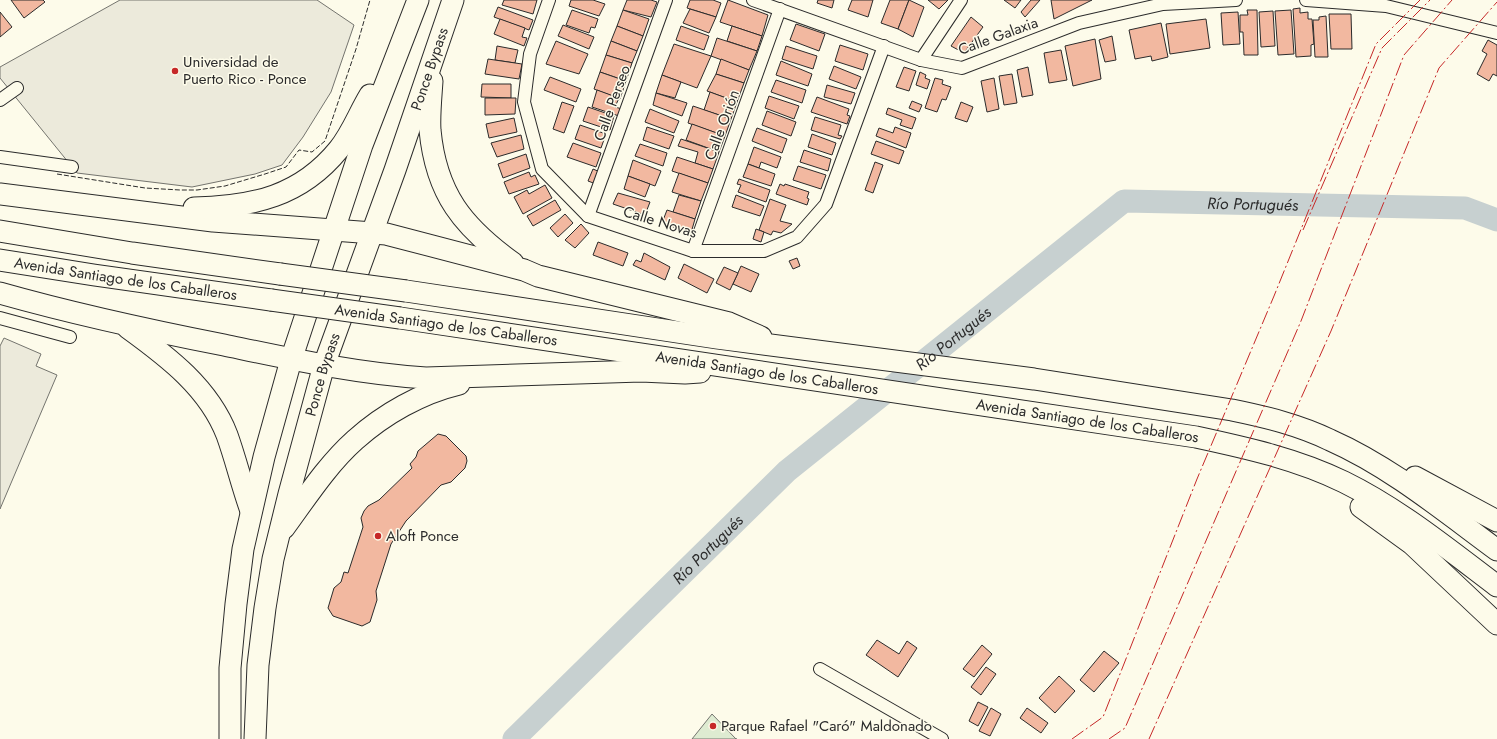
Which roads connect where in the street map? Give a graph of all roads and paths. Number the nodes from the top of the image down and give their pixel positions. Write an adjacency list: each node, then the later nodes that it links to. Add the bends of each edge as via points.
1 (418, 0): 13 (highway)
2 (549, 0): 23 (street, Calle Novas, via 530,54 524,102 542,169)
3 (666, 0): 23 (street, Calle Perseo)
4 (753, 0): 11 (street, Calle Galaxia)
5 (961, 0): 16 (street)
6 (1236, 0): 9 (street, Calle Galaxia)
7 (1306, 0): 10 (street)
8 (453, 1): 15 (highway, Ponce Bypass)
9 (1162, 2): 16 (street, Calle Galaxia, via 1079,23 962,68)
10 (1386, 3): 12 (street)
11 (780, 10): 14 (street, Calle Galaxia); 27 (street, Calle Orión)
12 (1497, 33)
13 (402, 44): 22 (highway, via 340,148 301,184 262,201 240,205); 24 (highway, via 362,145)
14 (884, 46): 16 (street, Calle Galaxia); 27 (street, Calle Novas, via 826,204 797,237 764,251)
15 (432, 60): 26 (highway, Ponce Bypass); 29 (highway, via 430,129 437,168 449,199 466,224 492,248)
16 (921, 60)
17 (17, 88): 18 (street)
18 (0, 100)
19 (0, 157): 20 (street)
20 (72, 167)
21 (0, 194): 22 (highway)
22 (135, 211): 24 (highway, via 213,221)
23 (588, 216): 27 (street, Calle Novas)
24 (334, 230): 26 (highway); 35 (highway)
25 (0, 231): 33 (highway, Avenida Santiago de los Caballeros, bridge, via 280,274)
26 (373, 233): 29 (highway, via 386,234); 36 (highway, Ponce Bypass)
27 (693, 251)
28 (0, 260): 37 (highway, Avenida Santiago de los Caballeros, bridge, via 400,318)
29 (524, 270): 33 (highway)
30 (0, 293): 32 (highway)
31 (0, 318): 34 (street)
32 (123, 324): 35 (highway); 41 (highway, via 167,357 204,395 216,412 226,434)
33 (723, 330): 39 (highway, Avenida Santiago de los Caballeros, via 781,347 1034,379 1232,410 1285,422)
34 (70, 337)
35 (291, 360): 36 (highway); 41 (highway)
36 (324, 365): 38 (highway, via 403,377); 43 (highway, Ponce Bypass)
37 (691, 367): 38 (highway); 40 (highway, Avenida Santiago de los Caballeros, via 731,368 1196,436 1270,454)
38 (495, 376): 43 (highway, via 430,393 379,421 354,440 328,469)
39 (1364, 457): 42 (highway, via 1410,474); 44 (highway, Avenida Santiago de los Caballeros)
40 (1318, 471): 45 (highway, Avenida Santiago de los Caballeros, via 1368,495 1421,529); 46 (highway, via 1341,492 1412,544)
41 (250, 511): 48 (highway, via 243,549 230,668)
42 (1497, 521)
43 (279, 534): 49 (highway, Ponce Bypass, via 258,665)
44 (1497, 550)
45 (1497, 586)
46 (1497, 624)
47 (820, 669): 50 (street)
48 (230, 739)
49 (255, 739)
50 (942, 739)

